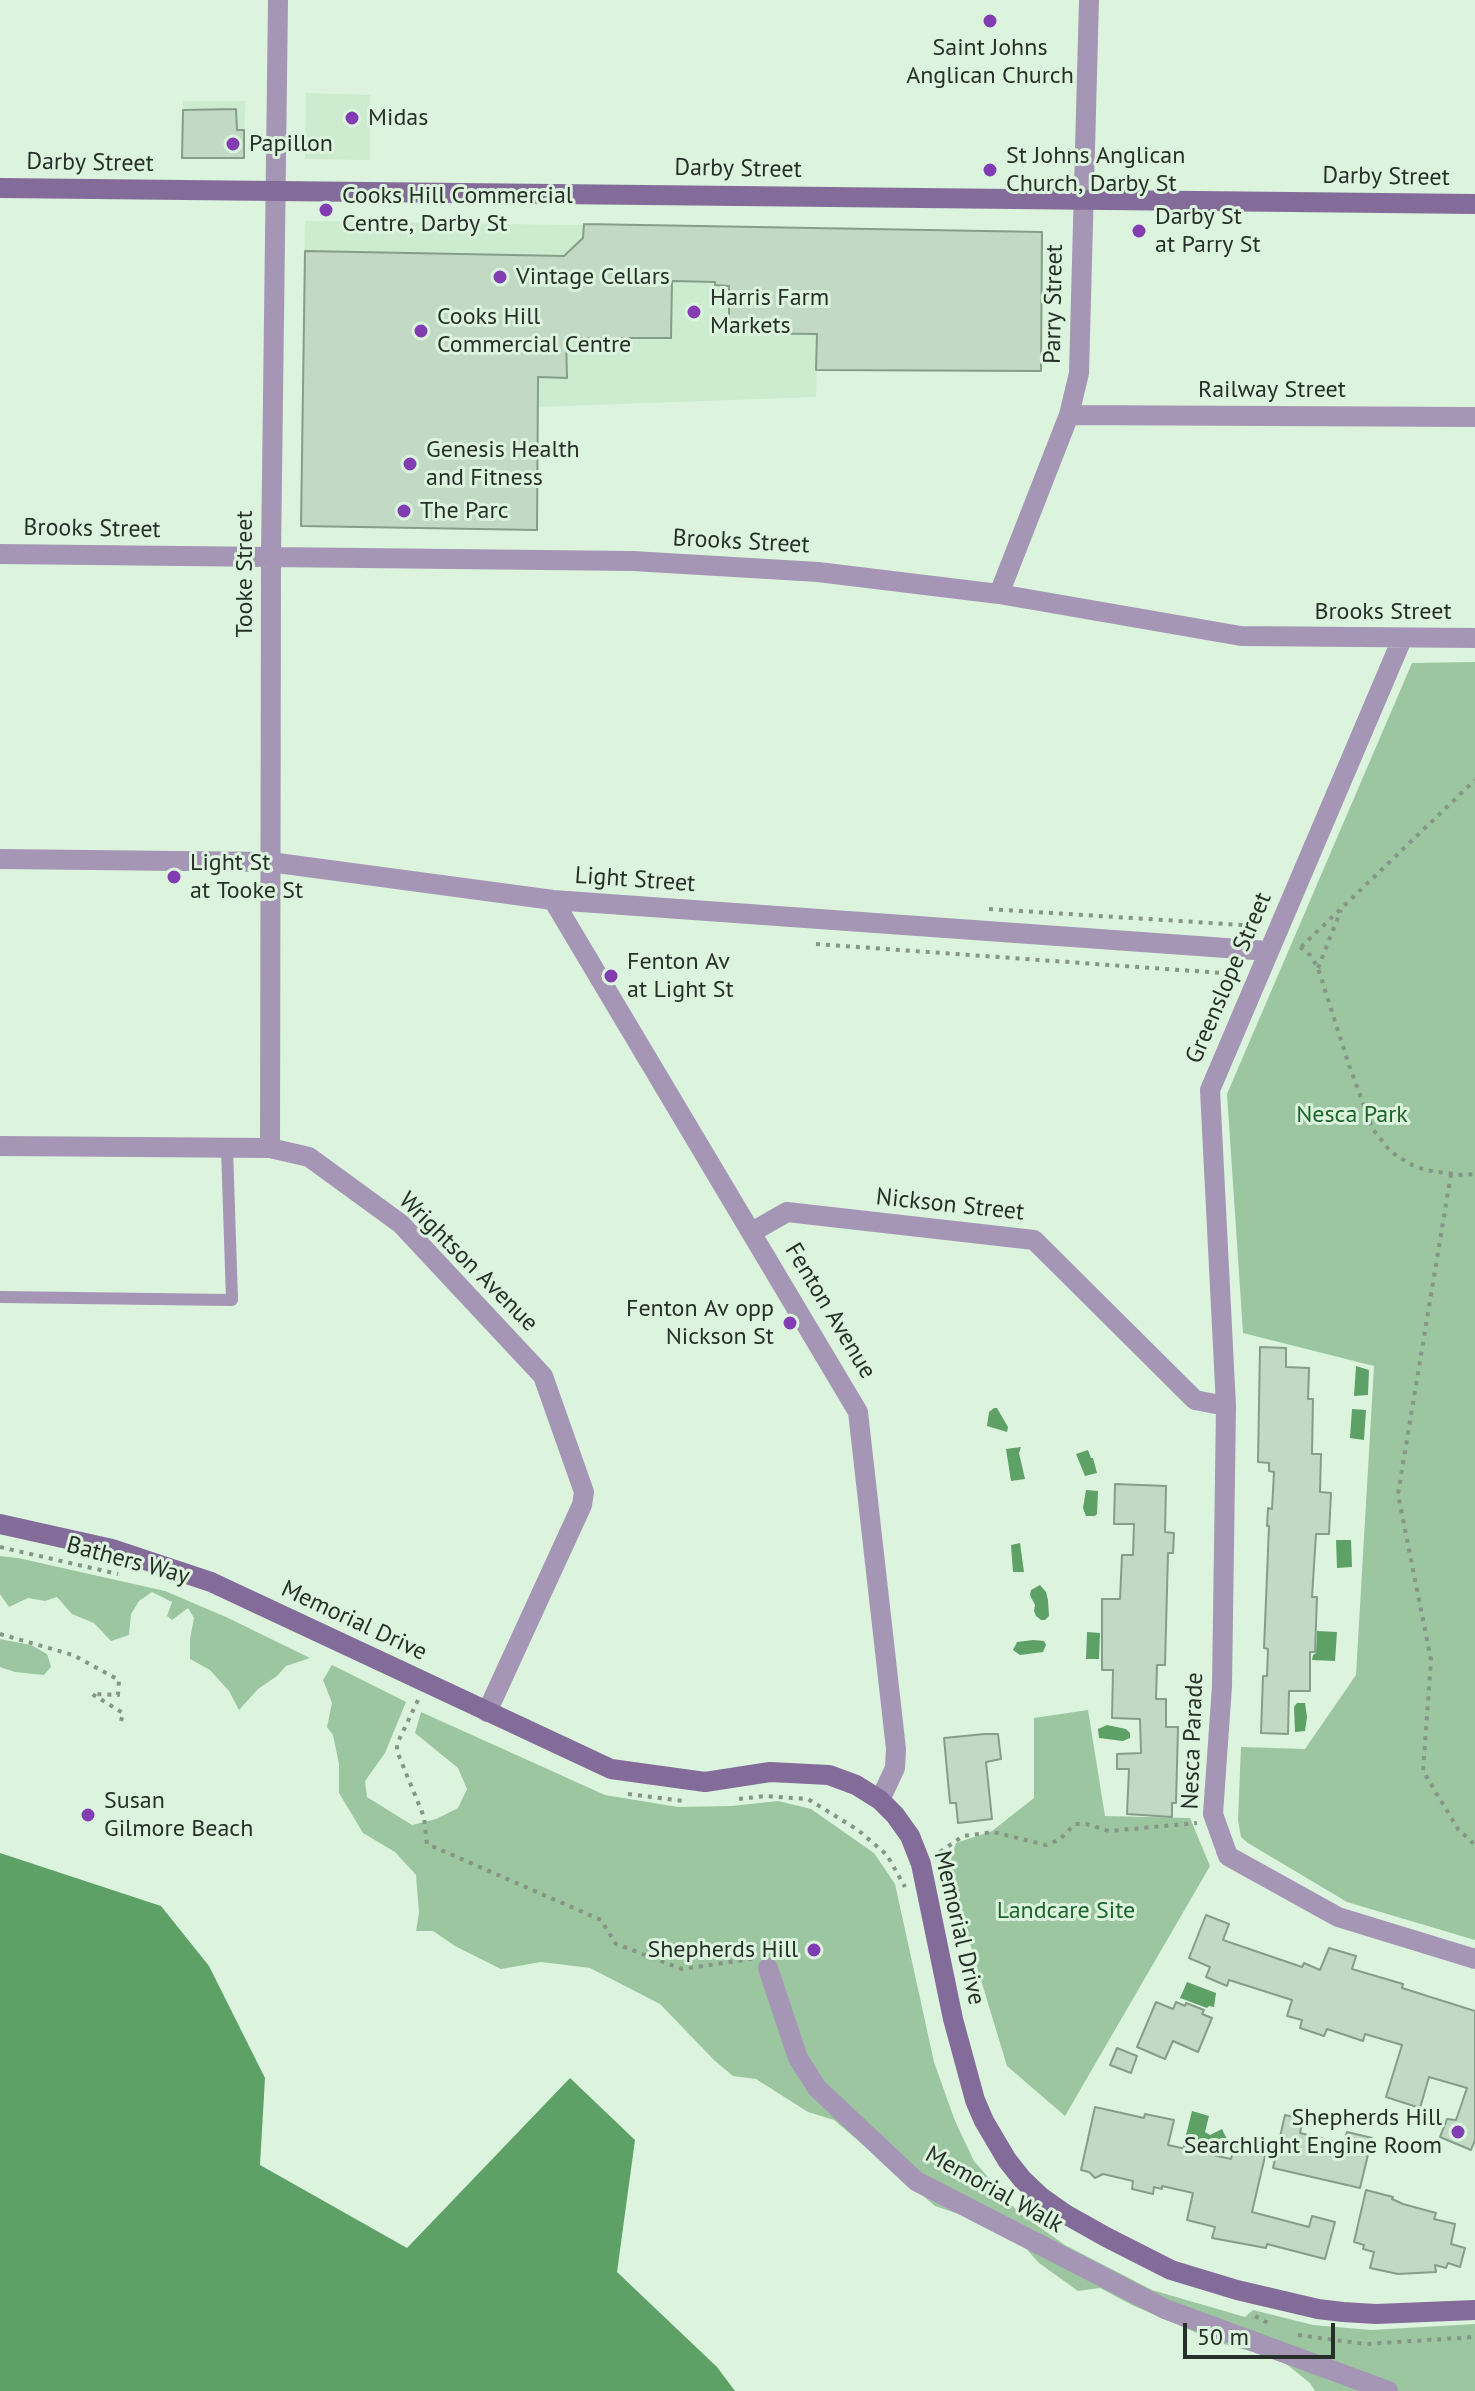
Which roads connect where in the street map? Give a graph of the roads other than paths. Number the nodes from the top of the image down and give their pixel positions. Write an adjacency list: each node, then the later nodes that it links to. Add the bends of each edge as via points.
1 (278, 0): 4 (street, Tooke Street)
2 (1089, 0): 5 (street, Parry Street)
3 (0, 188): 4 (main road, Darby Street)
4 (276, 191): 5 (main road, Darby Street); 10 (street, Tooke Street)
5 (1084, 198): 6 (main road, Darby Street); 7 (street, Parry Street, via 1079,373)
6 (1475, 204)
7 (1069, 415): 8 (street, Railway Street); 11 (street, Parry Street)
8 (1475, 417)
9 (0, 554): 10 (street, Brooks Street)
10 (271, 556): 11 (street, Brooks Street, via 649,562 818,572); 15 (street, Tooke Street)
11 (999, 594): 13 (street, Brooks Street, via 1241,636)
12 (1475, 638): 13 (street, Brooks Street)
13 (1402, 639): 17 (street, Greenslope Street)
14 (0, 859): 15 (street, Light Street)
15 (270, 862): 16 (street, Light Street); 20 (street, Tooke Street)
16 (553, 900): 17 (street, Light Street); 21 (street, Fenton Avenue)
17 (1268, 951): 23 (street, Greenslope Street, via 1210,1090)
18 (0, 1146): 19 (street, Wrightson Avenue)
19 (227, 1148): 20 (street, Wrightson Avenue); 22 (lane, via 232,1300)
20 (270, 1148): 25 (street, Wrightson Avenue, via 309,1157 401,1224 543,1376 584,1492 582,1505)
21 (752, 1232): 23 (street, Nickson Street, via 787,1212 1034,1240 1195,1400); 26 (street, Fenton Avenue, via 858,1412 896,1749 895,1768)
22 (0, 1297)
23 (1226, 1406): 27 (street, Nesca Parade, via 1222,1686 1213,1814 1228,1856 1338,1917)
24 (0, 1524): 25 (main road, Memorial Drive, via 112,1549 211,1582)
25 (487, 1712): 26 (main road, Memorial Drive, via 622,1772 705,1782 770,1772 829,1775)
26 (880, 1800): 29 (main road, Memorial Drive, via 910,1836 921,1864 960,2049 984,2121 1007,2160 1041,2197 1171,2270 1237,2290 1343,2312)
27 (1475, 1959)
28 (768, 1968): 30 (street, Memorial Walk, bridge, via 798,2058 817,2088 916,2181 1165,2309)
29 (1475, 2310)
30 (1388, 2391)

